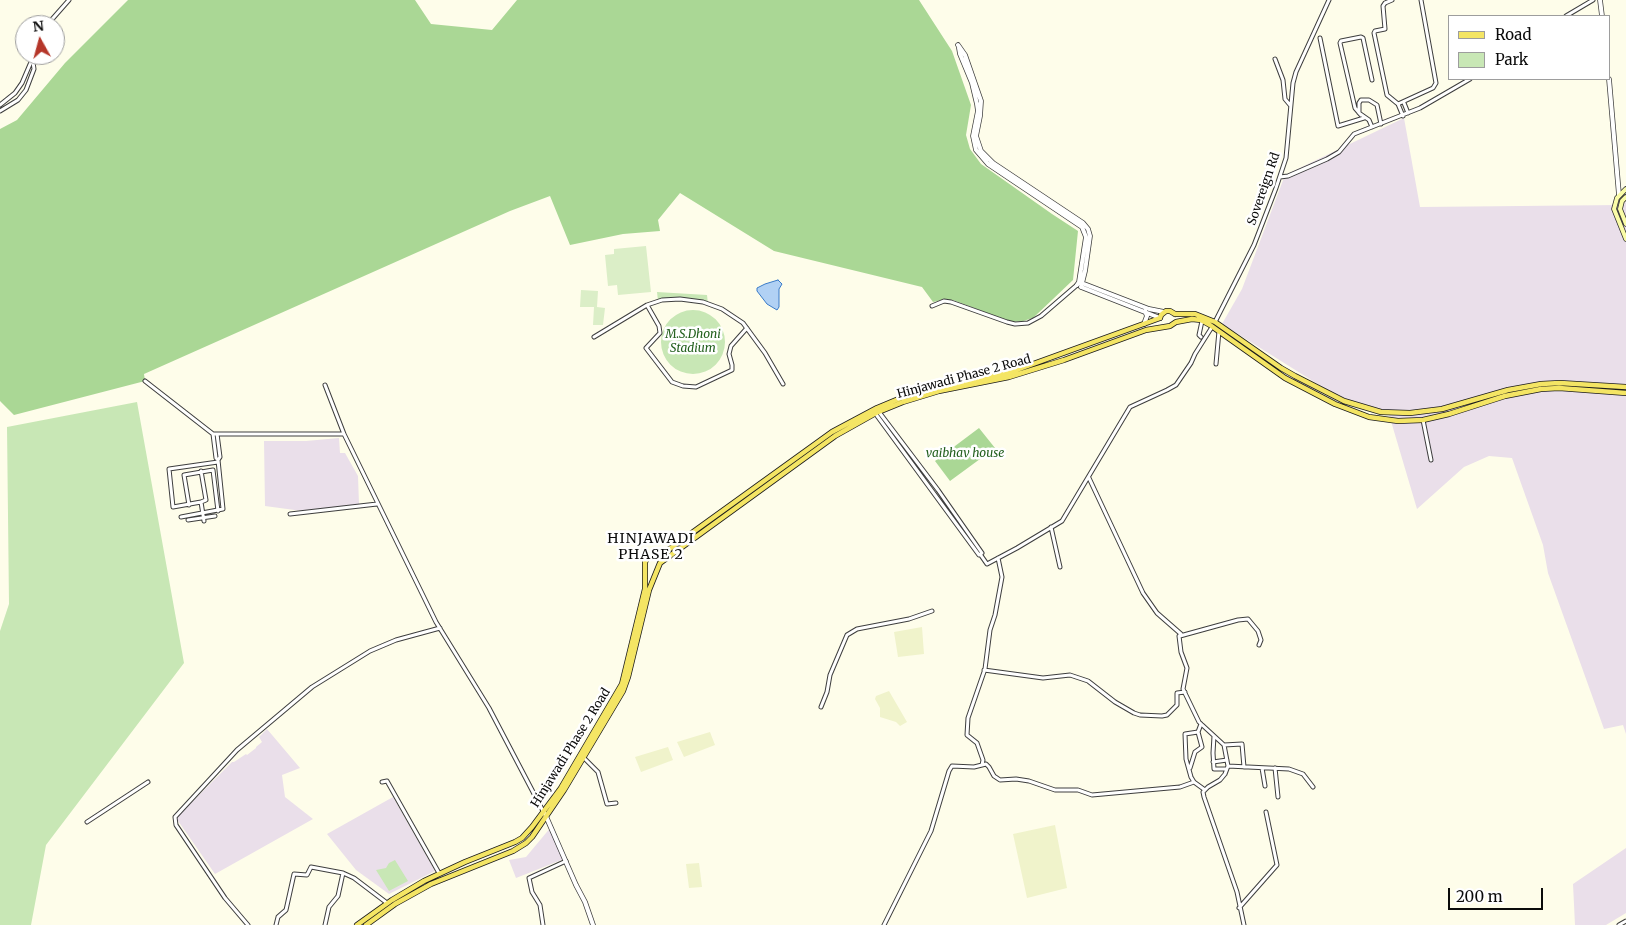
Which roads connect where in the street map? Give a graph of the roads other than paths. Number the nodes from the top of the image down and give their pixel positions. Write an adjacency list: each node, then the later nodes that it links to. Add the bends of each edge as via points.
1 (69, 0): 7 (street)
2 (1328, 0): 21 (street, Sovereign Rd, via 1296,72)
3 (1392, 0): 19 (street, via 1384,6 1385,29 1374,34 1387,94)
4 (1421, 0): 18 (street, via 1436,83 1433,88)
5 (1593, 0): 8 (street)
6 (1600, 0): 9 (street)
7 (56, 15)
8 (1568, 15)
9 (1602, 15)
10 (1320, 38): 26 (street, via 1338,126)
11 (959, 46): 36 (street, via 978,104 972,136 974,145 988,164 1086,232)
12 (1275, 59): 21 (street, via 1283,80 1285,99)
13 (31, 65): 20 (street, via 15,94)
14 (33, 65): 22 (street, via 26,90 18,100)
15 (1372, 80): 24 (street, via 1363,38 1341,42 1354,108)
16 (1468, 80): 23 (street)
17 (1610, 80): 31 (street)
18 (1404, 102): 19 (street); 23 (street)
19 (1398, 104): 25 (street)
20 (0, 105)
21 (1291, 106): 29 (street, Sovereign Rd, via 1286,158)
22 (0, 111)
23 (1408, 113): 25 (street)
24 (1361, 115): 26 (street); 27 (street, via 1358,103 1361,100 1376,104)
25 (1403, 116): 27 (street)
26 (1364, 118): 28 (street)
27 (1381, 124): 28 (street)
28 (1372, 127): 29 (street, via 1354,134 1340,152)
29 (1280, 177): 46 (street, Sovereign Rd, via 1254,245)
30 (1626, 189): 31 (main road)
31 (1619, 195): 33 (main road); 35 (main road, via 1614,209)
32 (1626, 197): 33 (main road)
33 (1622, 201): 34 (main road, via 1620,208)
34 (1626, 224)
35 (1626, 239)
36 (1080, 285): 38 (street, via 1028,323 1007,322 951,302); 39 (street); 40 (street)
37 (647, 305): 48 (street, via 680,299 703,302 722,309); 48 (street, via 660,330 657,338 646,348 672,382 684,386 696,388 732,370 731,346); 50 (street)
38 (932, 306)
39 (1145, 311): 42 (street); 45 (street)
40 (1164, 312): 41 (main road); 42 (main road)
41 (1175, 314): 44 (main road); 46 (main road, via 1195,314)
42 (1160, 318): 45 (main road, Hinjawadi Phase 2 Road); 47 (main road)
43 (1202, 321): 44 (main road); 46 (main road); 51 (street)
44 (1176, 322): 47 (main road)
45 (1144, 324): 58 (main road, Hinjawadi Phase 2 Road, via 1011,372 916,393)
46 (1214, 324): 49 (main road); 56 (main road, via 1295,376 1344,401 1381,412 1442,409 1541,384); 67 (street, Sovereign Rd, via 1176,385 1130,407)
47 (1166, 326): 58 (main road, Hinjawadi Phase 2 Road, via 1012,376 922,396)
48 (747, 328): 54 (street)
49 (1219, 331): 52 (street); 59 (main road, via 1285,378 1351,411 1384,419)
50 (594, 337)
51 (1201, 337)
52 (1216, 364)
53 (145, 381): 60 (street)
54 (783, 384)
55 (325, 385): 61 (street)
56 (1626, 387)
57 (1626, 393): 59 (main road, via 1559,388 1534,390)
58 (876, 411): 73 (street); 74 (street); 75 (main road, Hinjawadi Phase 2 Road)
59 (1423, 420): 62 (street)
60 (215, 434): 61 (street); 63 (street)
61 (344, 434): 72 (street)
62 (1431, 460)
63 (218, 461): 64 (street); 69 (street)
64 (187, 465): 66 (street); 71 (street, via 168,470 174,507)
65 (201, 471): 66 (street); 68 (street, via 213,470); 70 (street, via 206,500)
66 (188, 474): 71 (street, via 184,476)
67 (1089, 478): 83 (street, Sovereign Rd, via 1062,521); 93 (street, via 1143,593 1157,614 1181,634)
68 (216, 490): 69 (street); 76 (street)
69 (221, 490): 76 (street, via 223,509)
70 (201, 502): 71 (street); 77 (street)
71 (189, 504)
72 (377, 504): 78 (street); 92 (street)
73 (948, 505): 74 (street); 84 (street)
74 (944, 508): 84 (street)
75 (729, 509): 85 (main road, Hinjawadi Phase 2 Road); 87 (main road, Hinjawadi Phase 2 Road)
76 (218, 511): 77 (street)
77 (203, 513): 79 (street); 82 (street)
78 (290, 514)
79 (192, 515): 81 (street); 82 (street, via 190,520)
80 (215, 516): 82 (street)
81 (181, 517)
82 (204, 519)
83 (1051, 527): 86 (street, Sovereign Rd); 88 (street)
84 (980, 554): 86 (street, via 987,564)
85 (656, 556): 87 (main road); 89 (main road, via 647,558)
86 (998, 558): 95 (street, via 1002,577)
87 (660, 563): 90 (main road)
88 (1060, 567)
89 (646, 568): 90 (main road); 97 (main road, Hinjawadi Phase 2 Road, via 643,597)
90 (657, 570): 97 (main road, Hinjawadi Phase 2 Road, via 628,676)
91 (932, 611): 98 (street, via 869,626 847,635)
92 (440, 628): 122 (street, via 489,708); 133 (street, via 370,651 312,687 237,750 175,817 176,825 225,898)
93 (1179, 636): 94 (street, via 1248,619 1258,630); 96 (street, via 1187,668)
94 (1259, 646)
95 (984, 670): 96 (street, via 1043,678 1070,675 1088,681 1115,702 1140,715 1166,715 1176,705 1176,693); 106 (street, via 968,718 967,735 976,743)
96 (1185, 692): 99 (street)
97 (619, 693): 103 (main road, Hinjawadi Phase 2 Road); 122 (main road, Hinjawadi Phase 2 Road)
98 (821, 706)
99 (1201, 724): 100 (street); 101 (street)
100 (1198, 732): 111 (street, via 1202,747 1194,752); 111 (street, via 1185,734 1186,760)
101 (1214, 736): 102 (street); 105 (street)
102 (1224, 745): 104 (street); 108 (street, via 1242,744)
103 (584, 758): 119 (street, via 598,772 608,804); 124 (main road, Hinjawadi Phase 2 Road)
104 (1227, 760): 105 (street); 107 (street)
105 (1213, 762): 107 (street, via 1214,769)
106 (982, 765): 114 (street, via 986,764 1000,780 1029,781 1055,790 1078,790 1092,795 1180,787); 140 (street, via 952,766 931,831)
107 (1227, 767): 108 (street); 117 (street, via 1220,780)
108 (1244, 767): 109 (street)
109 (1262, 768): 110 (street); 115 (street)
110 (1275, 768): 116 (street, via 1289,768 1303,774); 118 (street)
111 (1190, 770): 114 (street)
112 (148, 782): 121 (street)
113 (382, 782): 128 (street, via 387,781)
114 (1194, 782): 117 (street)
115 (1265, 786)
116 (1313, 787)
117 (1205, 790): 131 (street, via 1204,797 1231,873)
118 (1278, 797)
119 (616, 803)
120 (104, 804): 121 (street)
121 (108, 809): 125 (street)
122 (544, 812): 124 (street); 128 (main road, Hinjawadi Phase 2 Road, via 522,838)
123 (1266, 812): 131 (street, via 1277,865)
124 (547, 817): 126 (street); 129 (main road, Hinjawadi Phase 2 Road, via 520,847)
125 (87, 822)
126 (566, 860): 138 (street, via 529,878 540,906); 139 (street)
127 (343, 873): 130 (street); 134 (street, via 312,867 307,875 294,874 285,912 278,917); 135 (street, via 338,896 329,907)
128 (440, 873): 129 (main road); 130 (main road, Hinjawadi Phase 2 Road)
129 (442, 878): 137 (main road, Hinjawadi Phase 2 Road, via 395,904)
130 (387, 903): 136 (main road, Hinjawadi Phase 2 Road)
131 (1239, 908): 141 (street)
132 (1626, 921): 142 (street)
133 (248, 925)
134 (276, 925)
135 (325, 925)
136 (357, 925)
137 (366, 925)
138 (543, 925)
139 (593, 925)
140 (884, 925)
141 (1244, 925)
142 (1619, 925)

